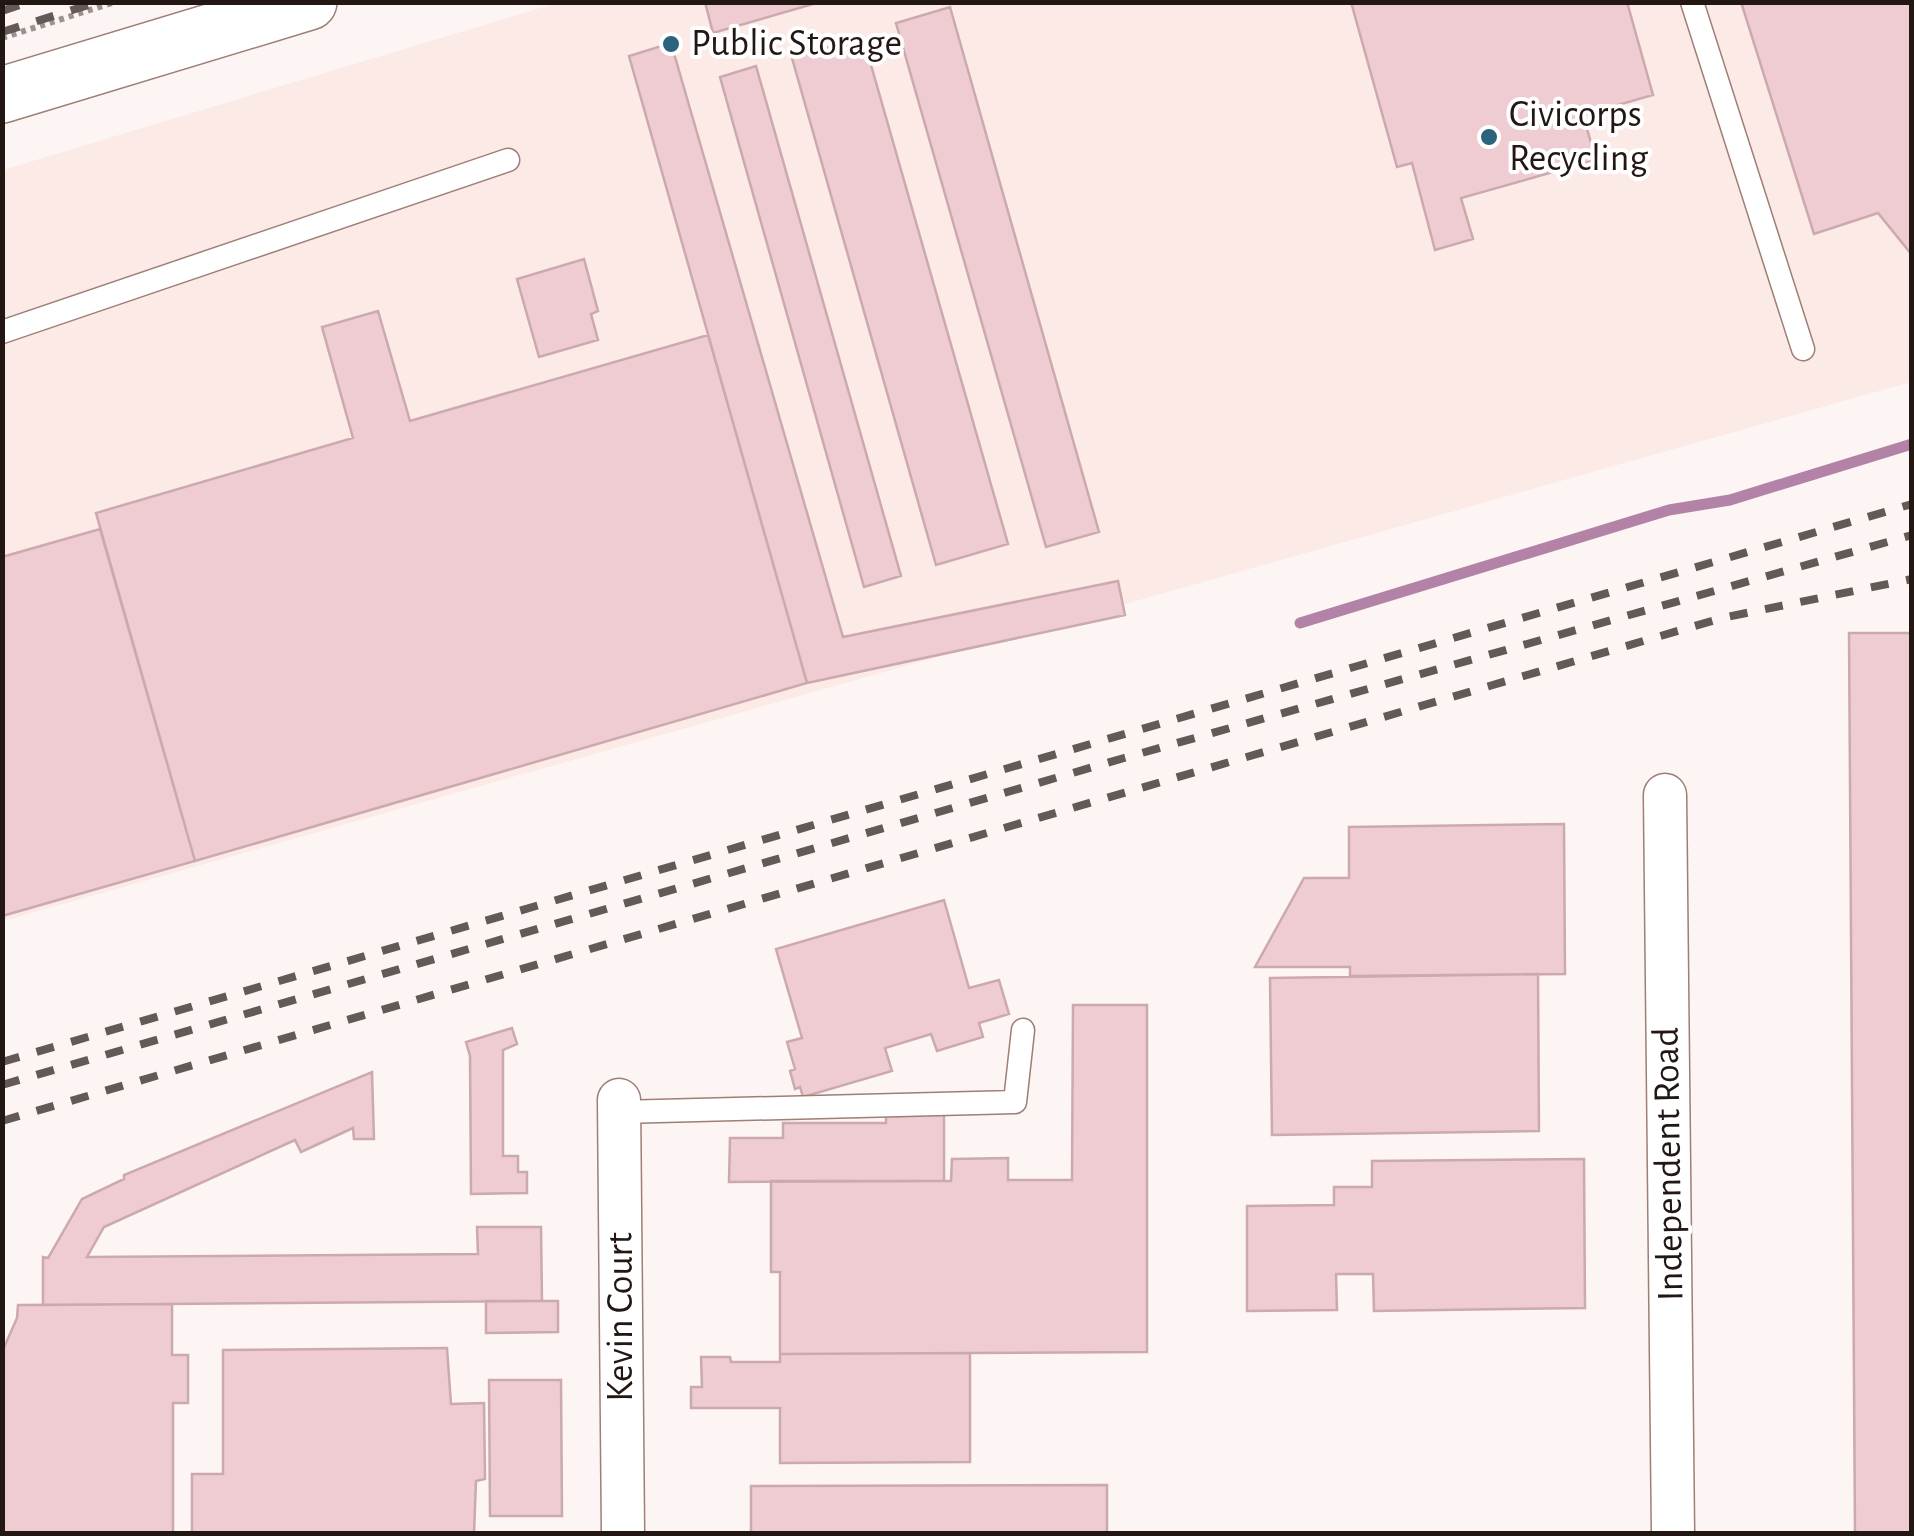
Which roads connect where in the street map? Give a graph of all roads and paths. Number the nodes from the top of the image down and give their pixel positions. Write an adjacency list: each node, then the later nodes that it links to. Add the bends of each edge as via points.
1 (115, 2): 4 (path)
2 (309, 2): 5 (main road)
3 (1692, 2): 8 (lane)
4 (2, 38)
5 (2, 95)
6 (508, 160): 7 (lane)
7 (2, 332)
8 (1803, 349)
9 (1665, 795): 13 (street, Independent Road)
10 (1023, 1030): 11 (lane, via 1015,1102)
11 (620, 1106): 12 (street, Kevin Court)
12 (622, 1534)
13 (1673, 1534)

